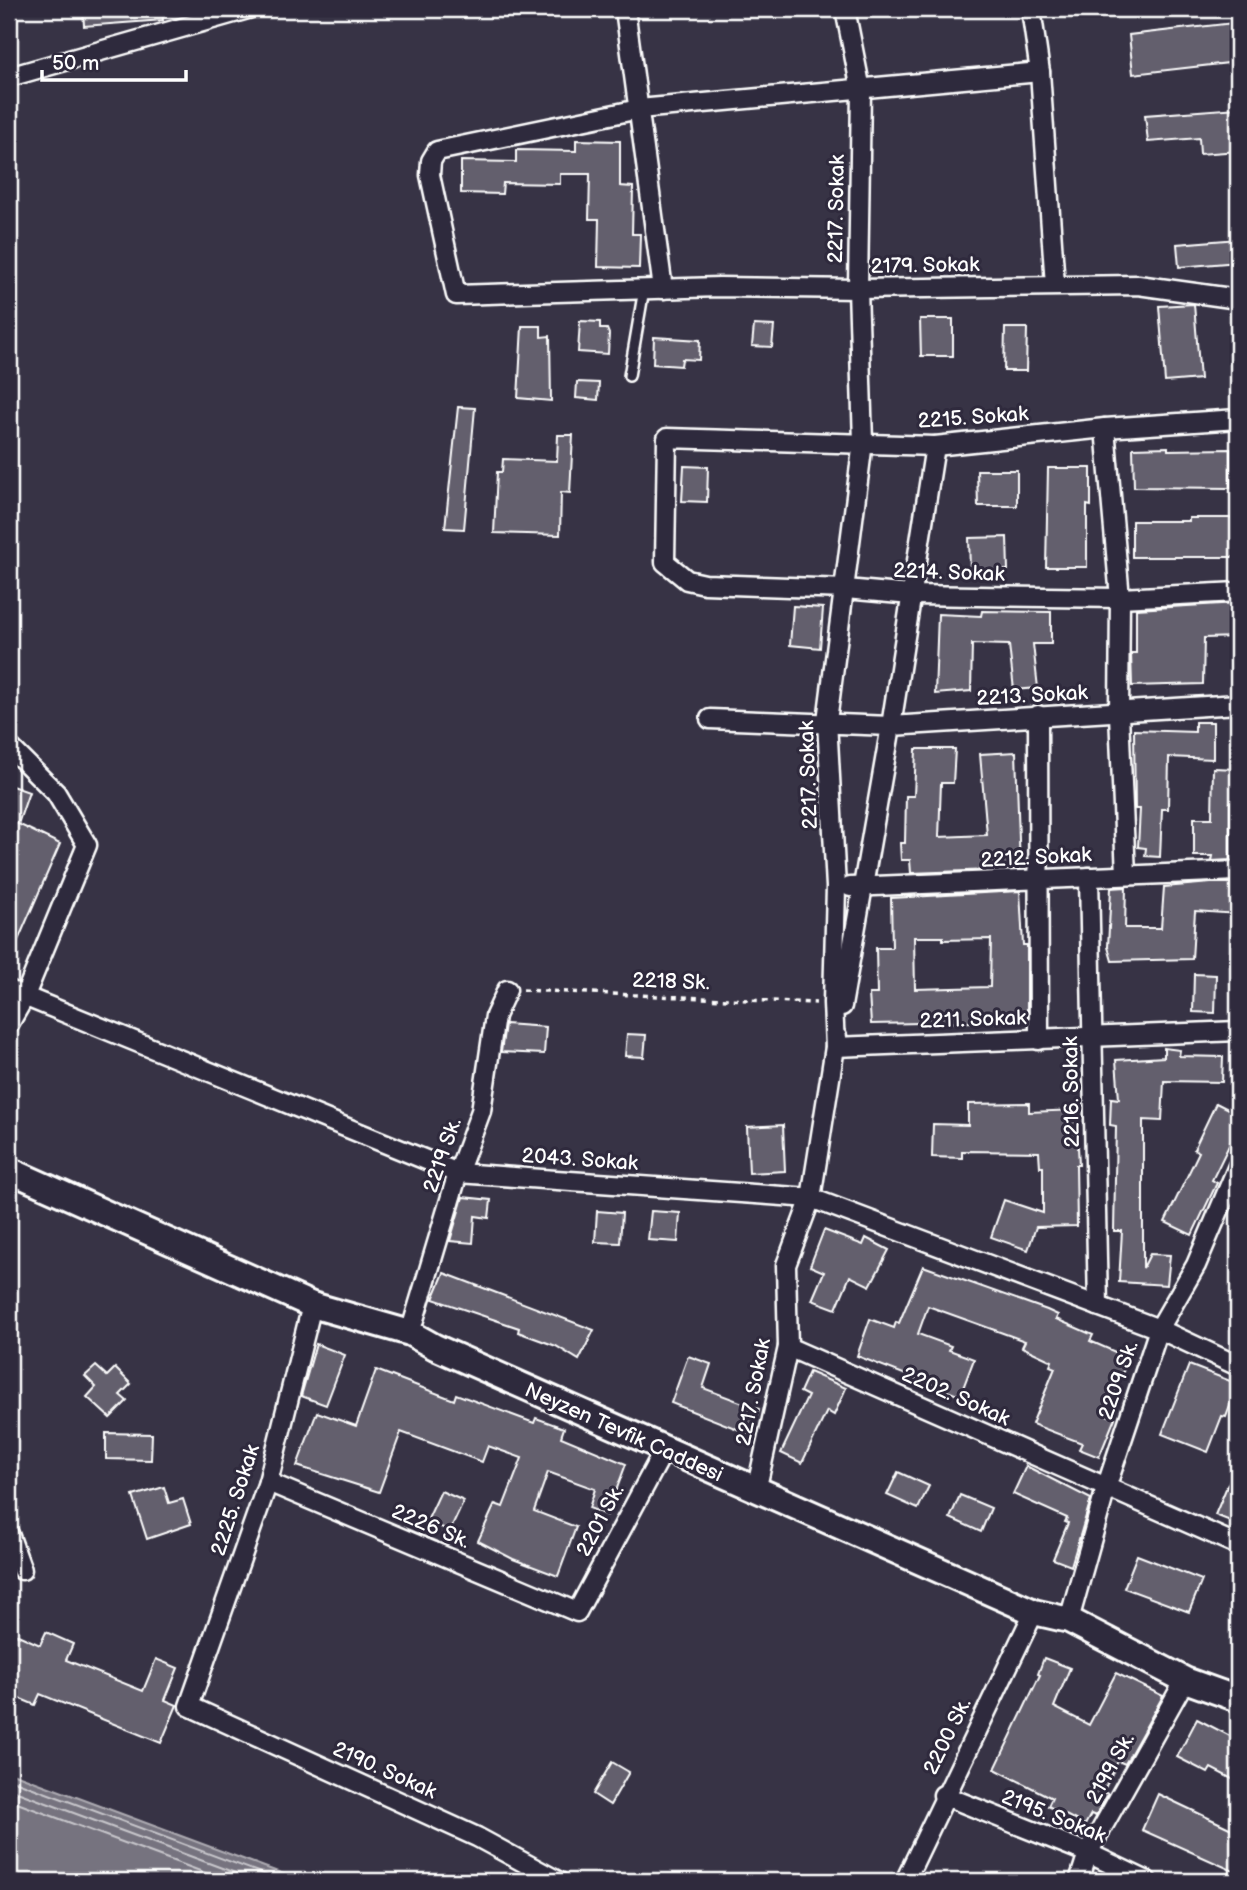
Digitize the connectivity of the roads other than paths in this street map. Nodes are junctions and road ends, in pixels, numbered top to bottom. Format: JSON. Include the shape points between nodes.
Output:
{"nodes":[{"id":1,"x":248,"y":9,"type":"edge"},
{"id":2,"x":625,"y":9,"type":"edge"},
{"id":3,"x":845,"y":9,"type":"edge"},
{"id":4,"x":1031,"y":9,"type":"edge"},
{"id":5,"x":1040,"y":72,"type":"junction"},
{"id":6,"x":9,"y":77,"type":"edge"},
{"id":7,"x":861,"y":90,"type":"junction"},
{"id":8,"x":639,"y":109,"type":"junction"},
{"id":9,"x":1055,"y":285,"type":"junction"},
{"id":10,"x":654,"y":289,"type":"junction"},
{"id":11,"x":858,"y":289,"type":"junction"},
{"id":12,"x":1238,"y":299,"type":"edge"},
{"id":13,"x":629,"y":376,"type":"dead end"},
{"id":14,"x":1238,"y":419,"type":"edge"},
{"id":15,"x":1104,"y":428,"type":"junction"},
{"id":16,"x":863,"y":442,"type":"junction"},
{"id":17,"x":935,"y":446,"type":"junction"},
{"id":18,"x":665,"y":562,"type":"joint"},
{"id":19,"x":846,"y":589,"type":"junction"},
{"id":20,"x":1238,"y":592,"type":"edge"},
{"id":21,"x":911,"y":595,"type":"junction"},
{"id":22,"x":1120,"y":598,"type":"junction"},
{"id":23,"x":1238,"y":705,"type":"edge"},
{"id":24,"x":1119,"y":714,"type":"junction"},
{"id":25,"x":1038,"y":715,"type":"junction"},
{"id":26,"x":710,"y":719,"type":"dead end"},
{"id":27,"x":827,"y":721,"type":"junction"},
{"id":28,"x":891,"y":726,"type":"junction"},
{"id":29,"x":9,"y":746,"type":"edge"},
{"id":30,"x":1238,"y":871,"type":"edge"},
{"id":31,"x":1126,"y":875,"type":"junction"},
{"id":32,"x":1089,"y":877,"type":"junction"},
{"id":33,"x":1037,"y":880,"type":"junction"},
{"id":34,"x":861,"y":886,"type":"junction"},
{"id":35,"x":836,"y":887,"type":"junction"},
{"id":36,"x":507,"y":990,"type":"road end"},
{"id":37,"x":17,"y":994,"type":"edge"},
{"id":38,"x":9,"y":1024,"type":"edge"},
{"id":39,"x":1238,"y":1031,"type":"edge"},
{"id":40,"x":1092,"y":1038,"type":"junction"},
{"id":41,"x":1039,"y":1040,"type":"junction"},
{"id":42,"x":835,"y":1047,"type":"junction"},
{"id":43,"x":1238,"y":1166,"type":"edge"},
{"id":44,"x":9,"y":1170,"type":"edge"},
{"id":45,"x":457,"y":1173,"type":"junction"},
{"id":46,"x":811,"y":1198,"type":"junction"},
{"id":47,"x":312,"y":1305,"type":"junction"},
{"id":48,"x":1098,"y":1306,"type":"junction"},
{"id":49,"x":1159,"y":1329,"type":"junction"},
{"id":50,"x":410,"y":1334,"type":"junction"},
{"id":51,"x":788,"y":1347,"type":"junction"},
{"id":52,"x":1238,"y":1366,"type":"edge"},
{"id":53,"x":664,"y":1450,"type":"junction"},
{"id":54,"x":268,"y":1482,"type":"junction"},
{"id":55,"x":1106,"y":1488,"type":"junction"},
{"id":56,"x":756,"y":1491,"type":"junction"},
{"id":57,"x":9,"y":1534,"type":"edge"},
{"id":58,"x":1238,"y":1545,"type":"edge"},
{"id":59,"x":22,"y":1570,"type":"dead end"},
{"id":60,"x":577,"y":1612,"type":"joint"},
{"id":61,"x":1034,"y":1612,"type":"junction"},
{"id":62,"x":1069,"y":1620,"type":"junction"},
{"id":63,"x":1185,"y":1679,"type":"junction"},
{"id":64,"x":1238,"y":1699,"type":"edge"},
{"id":65,"x":189,"y":1706,"type":"joint"},
{"id":66,"x":943,"y":1795,"type":"junction"},
{"id":67,"x":1088,"y":1853,"type":"junction"},
{"id":68,"x":558,"y":1881,"type":"edge"},
{"id":69,"x":905,"y":1881,"type":"edge"},
{"id":70,"x":1079,"y":1881,"type":"edge"},
{"id":71,"x":1147,"y":1881,"type":"edge"}],
"edges":[{"from":1,"to":6,"type":"street"},
{"from":2,"to":8,"type":"street"},
{"from":3,"to":7,"type":"street","name":"2217. Sokak"},
{"from":4,"to":5,"type":"street"},
{"from":5,"to":7,"type":"street"},
{"from":5,"to":9,"type":"street"},
{"from":7,"to":8,"type":"street"},
{"from":7,"to":11,"type":"street","name":"2217. Sokak"},
{"from":8,"to":10,"type":"street"},
{"from":8,"to":10,"type":"street","name":"2179. Sokak","via":[[437,151],[430,175],[456,295]]},
{"from":9,"to":11,"type":"street","name":"2179. Sokak"},
{"from":9,"to":12,"type":"street","name":"2179. Sokak","via":[[1138,285]]},
{"from":10,"to":11,"type":"street","name":"2179. Sokak"},
{"from":10,"to":13,"type":"lane"},
{"from":11,"to":16,"type":"street","name":"2217. Sokak"},
{"from":14,"to":15,"type":"street","name":"2215. Sokak"},
{"from":15,"to":17,"type":"street","name":"2215. Sokak"},
{"from":15,"to":22,"type":"street"},
{"from":16,"to":17,"type":"street","name":"2215. Sokak"},
{"from":16,"to":18,"type":"street","name":"2215. Sokak","via":[[667,438]]},
{"from":16,"to":19,"type":"street","name":"2217. Sokak"},
{"from":17,"to":21,"type":"street"},
{"from":18,"to":19,"type":"street","name":"2214. Sokak","via":[[687,580],[705,584]]},
{"from":19,"to":21,"type":"street","name":"2214. Sokak"},
{"from":19,"to":27,"type":"street","name":"2217. Sokak"},
{"from":20,"to":22,"type":"street","name":"2214. Sokak"},
{"from":21,"to":22,"type":"street","name":"2214. Sokak"},
{"from":21,"to":28,"type":"street"},
{"from":22,"to":24,"type":"street"},
{"from":23,"to":24,"type":"street","name":"2213. Sokak"},
{"from":24,"to":25,"type":"street","name":"2213. Sokak"},
{"from":24,"to":31,"type":"street"},
{"from":25,"to":28,"type":"street","name":"2213. Sokak"},
{"from":25,"to":33,"type":"street"},
{"from":26,"to":27,"type":"street","name":"2213. Sokak"},
{"from":27,"to":28,"type":"street","name":"2213. Sokak"},
{"from":27,"to":35,"type":"street","name":"2217. Sokak"},
{"from":28,"to":34,"type":"street"},
{"from":29,"to":37,"type":"street","via":[[56,793],[87,845]]},
{"from":30,"to":31,"type":"street","name":"2212. Sokak"},
{"from":31,"to":32,"type":"street","name":"2212. Sokak"},
{"from":32,"to":33,"type":"street","name":"2212. Sokak"},
{"from":32,"to":40,"type":"street","name":"2216. Sokak"},
{"from":33,"to":34,"type":"street","name":"2212. Sokak"},
{"from":33,"to":41,"type":"street"},
{"from":34,"to":35,"type":"street","name":"2212. Sokak"},
{"from":34,"to":42,"type":"street"},
{"from":35,"to":42,"type":"street","name":"2217. Sokak"},
{"from":36,"to":45,"type":"street","name":"2219 Sk.","via":[[495,1016],[481,1111]]},
{"from":37,"to":38,"type":"street"},
{"from":37,"to":45,"type":"street","name":"2043. Sokak"},
{"from":39,"to":40,"type":"street","name":"2211. Sokak"},
{"from":40,"to":41,"type":"street","name":"2211. Sokak"},
{"from":40,"to":48,"type":"street","name":"2216. Sokak"},
{"from":41,"to":42,"type":"street","name":"2211. Sokak"},
{"from":42,"to":46,"type":"street","name":"2217. Sokak"},
{"from":43,"to":49,"type":"street","name":"2209 Sk.","via":[[1196,1265]]},
{"from":44,"to":47,"type":"street","name":"Neyzen Tevfik Caddesi"},
{"from":45,"to":46,"type":"street","name":"2043. Sokak"},
{"from":45,"to":50,"type":"street","name":"2219 Sk."},
{"from":46,"to":48,"type":"street","name":"2043. Sokak"},
{"from":46,"to":51,"type":"street","name":"2217. Sokak","via":[[786,1265]]},
{"from":47,"to":50,"type":"street","name":"Neyzen Tevfik Caddesi"},
{"from":47,"to":54,"type":"street","name":"2225. Sokak"},
{"from":48,"to":49,"type":"street","name":"2043. Sokak"},
{"from":49,"to":52,"type":"street","name":"2043. Sokak"},
{"from":49,"to":55,"type":"street","name":"2209 Sk."},
{"from":50,"to":53,"type":"street","name":"Neyzen Tevfik Caddesi"},
{"from":51,"to":55,"type":"street","name":"2202. Sokak"},
{"from":51,"to":56,"type":"street","name":"2217. Sokak"},
{"from":53,"to":56,"type":"street","name":"Neyzen Tevfik Caddesi"},
{"from":53,"to":60,"type":"street","name":"2201 Sk."},
{"from":54,"to":60,"type":"street","name":"2226 Sk."},
{"from":54,"to":65,"type":"street","name":"2225. Sokak"},
{"from":55,"to":58,"type":"street","name":"2202. Sokak"},
{"from":55,"to":62,"type":"street","name":"2209 Sk."},
{"from":56,"to":61,"type":"street","name":"Neyzen Tevfik Caddesi"},
{"from":57,"to":59,"type":"street"},
{"from":61,"to":62,"type":"street","name":"Neyzen Tevfik Caddesi"},
{"from":61,"to":66,"type":"street","name":"2200 Sk."},
{"from":62,"to":63,"type":"street","name":"Neyzen Tevfik Caddesi"},
{"from":63,"to":64,"type":"street","name":"Neyzen Tevfik Caddesi"},
{"from":63,"to":67,"type":"street","name":"2199 Sk."},
{"from":65,"to":68,"type":"street","name":"2190. Sokak","via":[[477,1837]]},
{"from":66,"to":67,"type":"street","name":"2195. Sokak"},
{"from":66,"to":69,"type":"street","name":"2200 Sk."},
{"from":67,"to":70,"type":"street","name":"2199 Sk."},
{"from":67,"to":71,"type":"street","name":"2195. Sokak"}]}
